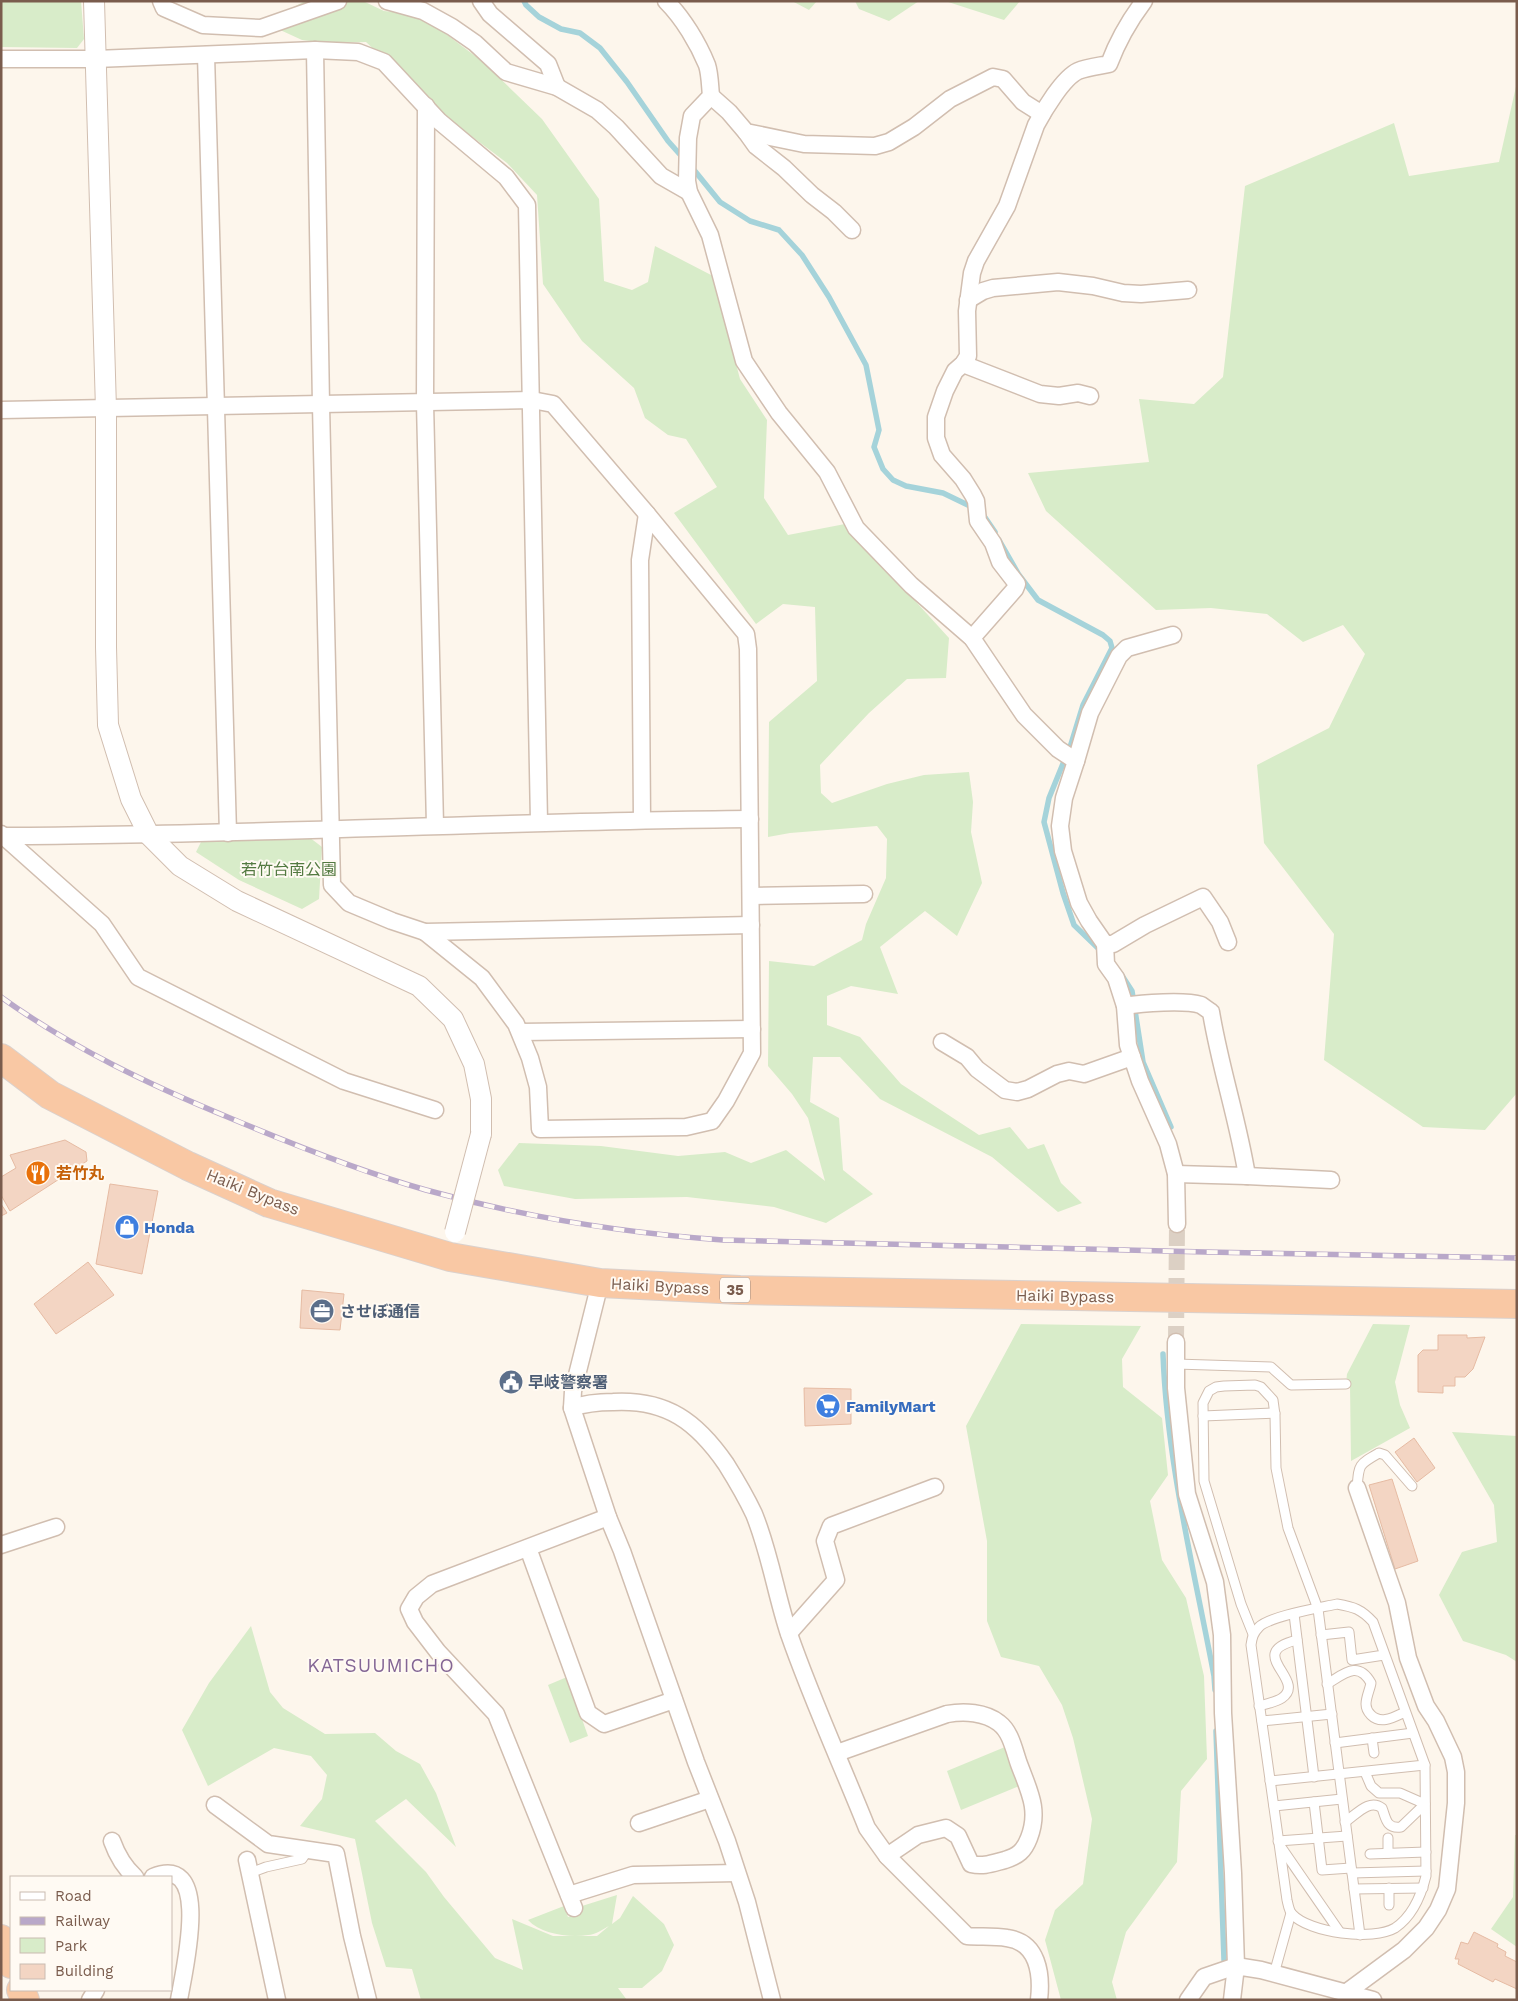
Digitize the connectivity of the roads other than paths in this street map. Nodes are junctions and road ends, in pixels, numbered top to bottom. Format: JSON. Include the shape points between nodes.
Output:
{"nodes":[{"id":1,"x":94,"y":1,"type":"edge"},
{"id":2,"x":161,"y":1,"type":"edge"},
{"id":3,"x":338,"y":1,"type":"edge"},
{"id":4,"x":387,"y":1,"type":"edge"},
{"id":5,"x":481,"y":1,"type":"edge"},
{"id":6,"x":666,"y":1,"type":"edge"},
{"id":7,"x":1144,"y":1,"type":"edge"},
{"id":8,"x":315,"y":50,"type":"junction"},
{"id":9,"x":206,"y":55,"type":"junction"},
{"id":10,"x":1,"y":59,"type":"edge"},
{"id":11,"x":96,"y":59,"type":"junction"},
{"id":12,"x":557,"y":87,"type":"junction"},
{"id":13,"x":711,"y":96,"type":"junction"},
{"id":14,"x":426,"y":106,"type":"junction"},
{"id":15,"x":1042,"y":114,"type":"junction"},
{"id":16,"x":746,"y":132,"type":"junction"},
{"id":17,"x":688,"y":187,"type":"junction"},
{"id":18,"x":852,"y":230,"type":"dead end"},
{"id":19,"x":1188,"y":290,"type":"dead end"},
{"id":20,"x":968,"y":300,"type":"junction"},
{"id":21,"x":963,"y":364,"type":"junction"},
{"id":22,"x":1090,"y":396,"type":"dead end"},
{"id":23,"x":532,"y":400,"type":"junction"},
{"id":24,"x":425,"y":403,"type":"junction"},
{"id":25,"x":320,"y":405,"type":"junction"},
{"id":26,"x":217,"y":407,"type":"junction"},
{"id":27,"x":106,"y":409,"type":"junction"},
{"id":28,"x":1,"y":410,"type":"edge"},
{"id":29,"x":648,"y":514,"type":"junction"},
{"id":30,"x":1173,"y":634,"type":"dead end"},
{"id":31,"x":972,"y":638,"type":"junction"},
{"id":32,"x":1076,"y":761,"type":"junction"},
{"id":33,"x":750,"y":819,"type":"junction"},
{"id":34,"x":642,"y":820,"type":"junction"},
{"id":35,"x":539,"y":822,"type":"junction"},
{"id":36,"x":435,"y":825,"type":"junction"},
{"id":37,"x":331,"y":829,"type":"junction"},
{"id":38,"x":228,"y":833,"type":"junction"},
{"id":39,"x":3,"y":835,"type":"edge"},
{"id":40,"x":149,"y":835,"type":"junction"},
{"id":41,"x":864,"y":894,"type":"dead end"},
{"id":42,"x":751,"y":896,"type":"junction"},
{"id":43,"x":751,"y":925,"type":"junction"},
{"id":44,"x":425,"y":932,"type":"junction"},
{"id":45,"x":1228,"y":942,"type":"dead end"},
{"id":46,"x":1105,"y":944,"type":"junction"},
{"id":47,"x":1125,"y":1006,"type":"junction"},
{"id":48,"x":752,"y":1029,"type":"junction"},
{"id":49,"x":520,"y":1032,"type":"junction"},
{"id":50,"x":942,"y":1042,"type":"dead end"},
{"id":51,"x":1132,"y":1057,"type":"junction"},
{"id":52,"x":1,"y":1058,"type":"edge"},
{"id":53,"x":435,"y":1110,"type":"dead end"},
{"id":54,"x":1176,"y":1174,"type":"junction"},
{"id":55,"x":1247,"y":1176,"type":"junction"},
{"id":56,"x":1331,"y":1180,"type":"dead end"},
{"id":57,"x":1177,"y":1224,"type":"tunnel mouth"},
{"id":58,"x":452,"y":1245,"type":"junction"},
{"id":59,"x":600,"y":1283,"type":"junction"},
{"id":60,"x":1517,"y":1304,"type":"edge"},
{"id":61,"x":1176,"y":1342,"type":"tunnel mouth"},
{"id":62,"x":1176,"y":1364,"type":"junction"},
{"id":63,"x":1346,"y":1384,"type":"dead end"},
{"id":64,"x":572,"y":1408,"type":"junction"},
{"id":65,"x":1275,"y":1413,"type":"junction"},
{"id":66,"x":1203,"y":1416,"type":"junction"},
{"id":67,"x":1412,"y":1486,"type":"dead end"},
{"id":68,"x":935,"y":1487,"type":"dead end"},
{"id":69,"x":1357,"y":1488,"type":"joint"},
{"id":70,"x":608,"y":1516,"type":"junction"},
{"id":71,"x":56,"y":1528,"type":"dead end"},
{"id":72,"x":1,"y":1545,"type":"edge"},
{"id":73,"x":528,"y":1548,"type":"junction"},
{"id":74,"x":1318,"y":1609,"type":"junction"},
{"id":75,"x":1294,"y":1614,"type":"junction"},
{"id":76,"x":789,"y":1633,"type":"junction"},
{"id":77,"x":1253,"y":1634,"type":"junction"},
{"id":78,"x":1321,"y":1635,"type":"junction"},
{"id":79,"x":1297,"y":1640,"type":"junction"},
{"id":80,"x":1384,"y":1655,"type":"junction"},
{"id":81,"x":1352,"y":1660,"type":"junction"},
{"id":82,"x":1353,"y":1670,"type":"junction"},
{"id":83,"x":1328,"y":1684,"type":"junction"},
{"id":84,"x":674,"y":1700,"type":"junction"},
{"id":85,"x":1260,"y":1706,"type":"junction"},
{"id":86,"x":1405,"y":1712,"type":"junction"},
{"id":87,"x":1332,"y":1714,"type":"junction"},
{"id":88,"x":1307,"y":1717,"type":"junction"},
{"id":89,"x":1262,"y":1721,"type":"junction"},
{"id":90,"x":1413,"y":1733,"type":"junction"},
{"id":91,"x":1372,"y":1738,"type":"junction"},
{"id":92,"x":1335,"y":1743,"type":"junction"},
{"id":93,"x":837,"y":1753,"type":"junction"},
{"id":94,"x":1374,"y":1753,"type":"dead end"},
{"id":95,"x":1425,"y":1766,"type":"junction"},
{"id":96,"x":1365,"y":1772,"type":"junction"},
{"id":97,"x":1339,"y":1774,"type":"junction"},
{"id":98,"x":1314,"y":1777,"type":"junction"},
{"id":99,"x":1270,"y":1781,"type":"junction"},
{"id":100,"x":710,"y":1799,"type":"junction"},
{"id":101,"x":1342,"y":1799,"type":"junction"},
{"id":102,"x":1314,"y":1802,"type":"junction"},
{"id":103,"x":1425,"y":1804,"type":"junction"},
{"id":104,"x":215,"y":1805,"type":"dead end"},
{"id":105,"x":1274,"y":1806,"type":"junction"},
{"id":106,"x":1345,"y":1822,"type":"junction"},
{"id":107,"x":639,"y":1823,"type":"dead end"},
{"id":108,"x":1347,"y":1836,"type":"junction"},
{"id":109,"x":1318,"y":1838,"type":"junction"},
{"id":110,"x":1388,"y":1838,"type":"dead end"},
{"id":111,"x":112,"y":1841,"type":"dead end"},
{"id":112,"x":1279,"y":1843,"type":"junction"},
{"id":113,"x":308,"y":1850,"type":"junction"},
{"id":114,"x":1426,"y":1852,"type":"junction"},
{"id":115,"x":1388,"y":1853,"type":"junction"},
{"id":116,"x":1370,"y":1854,"type":"dead end"},
{"id":117,"x":887,"y":1856,"type":"junction"},
{"id":118,"x":248,"y":1867,"type":"joint"},
{"id":119,"x":1352,"y":1871,"type":"junction"},
{"id":120,"x":1426,"y":1871,"type":"junction"},
{"id":121,"x":738,"y":1873,"type":"junction"},
{"id":122,"x":134,"y":1876,"type":"edge"},
{"id":123,"x":156,"y":1876,"type":"edge"},
{"id":124,"x":1389,"y":1888,"type":"junction"},
{"id":125,"x":1423,"y":1888,"type":"junction"},
{"id":126,"x":1354,"y":1889,"type":"junction"},
{"id":127,"x":1389,"y":1905,"type":"dead end"},
{"id":128,"x":1291,"y":1913,"type":"junction"},
{"id":129,"x":1339,"y":1931,"type":"junction"},
{"id":130,"x":1360,"y":1934,"type":"junction"},
{"id":131,"x":1,"y":1939,"type":"edge"},
{"id":132,"x":10,"y":1962,"type":"edge"},
{"id":133,"x":1236,"y":1966,"type":"junction"},
{"id":134,"x":1274,"y":1974,"type":"junction"},
{"id":135,"x":1347,"y":1992,"type":"junction"},
{"id":136,"x":180,"y":2000,"type":"edge"},
{"id":137,"x":277,"y":2000,"type":"edge"},
{"id":138,"x":368,"y":2000,"type":"edge"},
{"id":139,"x":772,"y":2000,"type":"edge"},
{"id":140,"x":1039,"y":2000,"type":"edge"},
{"id":141,"x":1188,"y":2000,"type":"edge"},
{"id":142,"x":1232,"y":2000,"type":"edge"},
{"id":143,"x":1373,"y":2000,"type":"edge"}],
"edges":[{"from":1,"to":11,"type":"street"},
{"from":2,"to":3,"type":"street","via":[[164,8],[204,25],[261,28]]},
{"from":4,"to":12,"type":"street","via":[[424,11],[452,26],[506,72]]},
{"from":5,"to":12,"type":"street","via":[[490,14],[548,64]]},
{"from":6,"to":13,"type":"street","via":[[692,36],[708,66]]},
{"from":7,"to":15,"type":"street","via":[[1129,21],[1109,64],[1077,72]]},
{"from":8,"to":9,"type":"street"},
{"from":8,"to":14,"type":"street","via":[[358,52],[384,62]]},
{"from":8,"to":25,"type":"street"},
{"from":9,"to":11,"type":"street"},
{"from":9,"to":26,"type":"street"},
{"from":10,"to":11,"type":"street"},
{"from":11,"to":27,"type":"street"},
{"from":12,"to":17,"type":"street","via":[[597,110],[661,176]]},
{"from":13,"to":16,"type":"street"},
{"from":13,"to":17,"type":"street","via":[[692,116],[688,138]]},
{"from":14,"to":23,"type":"street","via":[[439,121],[506,177],[527,205]]},
{"from":14,"to":24,"type":"street"},
{"from":15,"to":16,"type":"street","via":[[1023,102],[1004,79],[993,77],[950,99],[889,142],[874,146],[804,144]]},
{"from":15,"to":20,"type":"street","via":[[1007,206],[976,261]]},
{"from":16,"to":18,"type":"street","via":[[756,146]]},
{"from":17,"to":31,"type":"street","via":[[710,235],[744,361],[779,413],[827,472],[856,528],[911,585]]},
{"from":19,"to":20,"type":"street","via":[[1124,293],[1058,282],[993,288]]},
{"from":20,"to":21,"type":"street","via":[[968,356]]},
{"from":21,"to":22,"type":"street","via":[[1040,394],[1078,393]]},
{"from":21,"to":31,"type":"street","via":[[955,371],[945,391],[936,417],[936,438],[942,455],[962,479],[1000,562],[1017,584]]},
{"from":23,"to":24,"type":"street"},
{"from":23,"to":29,"type":"street","via":[[553,404]]},
{"from":23,"to":35,"type":"street"},
{"from":24,"to":25,"type":"street"},
{"from":24,"to":36,"type":"street"},
{"from":25,"to":26,"type":"street"},
{"from":25,"to":37,"type":"street"},
{"from":26,"to":27,"type":"street"},
{"from":26,"to":38,"type":"street"},
{"from":27,"to":28,"type":"street"},
{"from":27,"to":40,"type":"street","via":[[108,725],[131,799]]},
{"from":29,"to":33,"type":"street","via":[[746,634]]},
{"from":29,"to":34,"type":"street","via":[[640,560]]},
{"from":30,"to":32,"type":"street","via":[[1127,648],[1119,656],[1090,713]]},
{"from":31,"to":32,"type":"street","via":[[1024,715],[1058,750]]},
{"from":32,"to":46,"type":"street","via":[[1064,798],[1060,826],[1063,851],[1079,903]]},
{"from":33,"to":34,"type":"street"},
{"from":33,"to":42,"type":"street"},
{"from":34,"to":35,"type":"street"},
{"from":35,"to":36,"type":"street"},
{"from":36,"to":37,"type":"street"},
{"from":37,"to":38,"type":"street"},
{"from":37,"to":44,"type":"street","via":[[332,885],[349,903]]},
{"from":38,"to":40,"type":"street"},
{"from":39,"to":40,"type":"street"},
{"from":39,"to":53,"type":"street","via":[[102,924],[138,976],[344,1081]]},
{"from":40,"to":58,"type":"street","bridge":true,"via":[[180,866],[236,901],[419,986],[453,1019],[474,1064],[481,1098],[481,1134]]},
{"from":41,"to":42,"type":"street"},
{"from":42,"to":43,"type":"street"},
{"from":43,"to":44,"type":"street"},
{"from":43,"to":48,"type":"street"},
{"from":44,"to":49,"type":"street","via":[[482,978]]},
{"from":45,"to":46,"type":"street","via":[[1203,897],[1114,944]]},
{"from":46,"to":47,"type":"street","via":[[1106,964],[1116,978]]},
{"from":47,"to":51,"type":"street"},
{"from":47,"to":55,"type":"street","via":[[1143,1003],[1201,1006],[1211,1012]]},
{"from":48,"to":49,"type":"street"},
{"from":48,"to":49,"type":"street","via":[[752,1053],[726,1102],[712,1121],[686,1127],[540,1128],[538,1087]]},
{"from":50,"to":51,"type":"street","via":[[967,1057],[977,1069],[1005,1090],[1017,1092],[1057,1074],[1069,1071],[1084,1074]]},
{"from":51,"to":54,"type":"street","via":[[1168,1144]]},
{"from":52,"to":58,"type":"highway","name":"Haiki Bypass","number":"35","via":[[50,1095],[188,1166],[269,1203]]},
{"from":54,"to":55,"type":"street"},
{"from":54,"to":57,"type":"street"},
{"from":55,"to":56,"type":"street"},
{"from":58,"to":59,"type":"highway","name":"Haiki Bypass","number":"35"},
{"from":59,"to":60,"type":"highway","name":"Haiki Bypass","number":"35","via":[[750,1290]]},
{"from":59,"to":64,"type":"street","via":[[573,1391]]},
{"from":61,"to":62,"type":"street"},
{"from":62,"to":63,"type":"lane","via":[[1271,1367],[1291,1385]]},
{"from":62,"to":133,"type":"street","via":[[1187,1494],[1215,1582],[1222,1635]]},
{"from":64,"to":70,"type":"street"},
{"from":64,"to":76,"type":"street","via":[[586,1403],[649,1403],[691,1423],[712,1444],[735,1477],[754,1514]]},
{"from":65,"to":66,"type":"lane"},
{"from":65,"to":66,"type":"lane","via":[[1273,1400],[1261,1387],[1224,1386],[1209,1391],[1203,1403]]},
{"from":65,"to":74,"type":"lane","via":[[1276,1468],[1286,1520]]},
{"from":66,"to":77,"type":"lane","via":[[1204,1481],[1240,1604]]},
{"from":67,"to":69,"type":"lane","via":[[1385,1455],[1379,1453],[1362,1463]]},
{"from":68,"to":76,"type":"street","via":[[831,1526],[825,1541],[836,1580]]},
{"from":69,"to":135,"type":"street","via":[[1397,1603],[1404,1639],[1426,1706],[1454,1757],[1456,1803],[1447,1890],[1438,1910],[1426,1928],[1404,1950]]},
{"from":70,"to":73,"type":"street"},
{"from":70,"to":84,"type":"street"},
{"from":71,"to":72,"type":"street"},
{"from":73,"to":84,"type":"street","via":[[588,1713],[604,1724]]},
{"from":73,"to":121,"type":"street","via":[[432,1584],[416,1597],[409,1609],[414,1622],[438,1652],[496,1714],[572,1902],[633,1875]]},
{"from":74,"to":75,"type":"lane"},
{"from":74,"to":78,"type":"lane"},
{"from":74,"to":80,"type":"lane","via":[[1337,1604],[1364,1612],[1373,1622]]},
{"from":75,"to":77,"type":"lane","via":[[1271,1620]]},
{"from":75,"to":79,"type":"lane"},
{"from":76,"to":93,"type":"street"},
{"from":77,"to":85,"type":"lane","via":[[1251,1645]]},
{"from":78,"to":81,"type":"lane","via":[[1349,1632]]},
{"from":78,"to":83,"type":"lane"},
{"from":79,"to":85,"type":"lane","via":[[1278,1648],[1274,1660],[1288,1682],[1286,1693],[1282,1698]]},
{"from":79,"to":88,"type":"lane"},
{"from":80,"to":81,"type":"lane"},
{"from":80,"to":86,"type":"lane"},
{"from":81,"to":82,"type":"lane"},
{"from":82,"to":83,"type":"lane"},
{"from":82,"to":86,"type":"lane","via":[[1363,1673],[1371,1683],[1366,1704],[1373,1717],[1390,1719]]},
{"from":83,"to":87,"type":"lane"},
{"from":84,"to":100,"type":"street"},
{"from":85,"to":89,"type":"lane"},
{"from":86,"to":90,"type":"lane"},
{"from":87,"to":88,"type":"lane"},
{"from":87,"to":92,"type":"lane"},
{"from":88,"to":89,"type":"lane"},
{"from":88,"to":98,"type":"lane"},
{"from":89,"to":99,"type":"lane"},
{"from":90,"to":91,"type":"lane"},
{"from":90,"to":95,"type":"lane"},
{"from":91,"to":92,"type":"lane"},
{"from":91,"to":94,"type":"lane"},
{"from":92,"to":97,"type":"lane"},
{"from":93,"to":117,"type":"street","via":[[867,1828]]},
{"from":93,"to":117,"type":"street","via":[[959,1712],[973,1713],[999,1723],[1009,1734],[1034,1804],[1034,1824],[1026,1845],[1017,1856],[982,1866],[971,1864],[958,1836],[946,1828],[918,1835]]},
{"from":95,"to":96,"type":"lane"},
{"from":95,"to":103,"type":"lane"},
{"from":96,"to":97,"type":"lane"},
{"from":96,"to":103,"type":"lane","via":[[1370,1786],[1379,1794],[1400,1793]]},
{"from":97,"to":98,"type":"lane"},
{"from":97,"to":101,"type":"lane"},
{"from":98,"to":99,"type":"lane"},
{"from":99,"to":105,"type":"lane"},
{"from":100,"to":107,"type":"street"},
{"from":100,"to":121,"type":"street"},
{"from":101,"to":102,"type":"lane"},
{"from":101,"to":106,"type":"lane"},
{"from":102,"to":105,"type":"lane"},
{"from":102,"to":109,"type":"lane"},
{"from":103,"to":106,"type":"lane","via":[[1401,1827],[1387,1823],[1382,1808],[1371,1804]]},
{"from":103,"to":114,"type":"lane"},
{"from":104,"to":113,"type":"street","via":[[268,1844]]},
{"from":105,"to":112,"type":"lane"},
{"from":106,"to":108,"type":"lane"},
{"from":108,"to":109,"type":"lane"},
{"from":108,"to":119,"type":"lane"},
{"from":109,"to":112,"type":"lane"},
{"from":109,"to":119,"type":"lane","via":[[1322,1870]]},
{"from":110,"to":115,"type":"lane"},
{"from":111,"to":122,"type":"street","via":[[126,1870]]},
{"from":112,"to":128,"type":"lane"},
{"from":112,"to":129,"type":"lane"},
{"from":113,"to":118,"type":"lane","via":[[302,1859],[266,1867]]},
{"from":113,"to":138,"type":"street","via":[[336,1854]]},
{"from":114,"to":115,"type":"lane"},
{"from":114,"to":120,"type":"lane"},
{"from":115,"to":116,"type":"lane"},
{"from":117,"to":140,"type":"street","via":[[968,1936],[1009,1938],[1026,1946],[1036,1959],[1040,1972]]},
{"from":118,"to":137,"type":"street"},
{"from":119,"to":120,"type":"lane"},
{"from":119,"to":126,"type":"lane"},
{"from":120,"to":125,"type":"lane"},
{"from":121,"to":139,"type":"street"},
{"from":123,"to":136,"type":"street","via":[[164,1873],[178,1876],[189,1891],[191,1919]]},
{"from":124,"to":125,"type":"lane"},
{"from":124,"to":126,"type":"lane"},
{"from":124,"to":127,"type":"lane"},
{"from":125,"to":130,"type":"lane","via":[[1413,1911],[1396,1928]]},
{"from":126,"to":130,"type":"lane"},
{"from":128,"to":129,"type":"lane","via":[[1305,1924]]},
{"from":128,"to":134,"type":"lane"},
{"from":129,"to":130,"type":"lane"},
{"from":131,"to":132,"type":"highway"},
{"from":133,"to":134,"type":"street"},
{"from":133,"to":141,"type":"street","via":[[1204,1977]]},
{"from":133,"to":142,"type":"street"},
{"from":134,"to":135,"type":"street"},
{"from":135,"to":143,"type":"street"}]}
